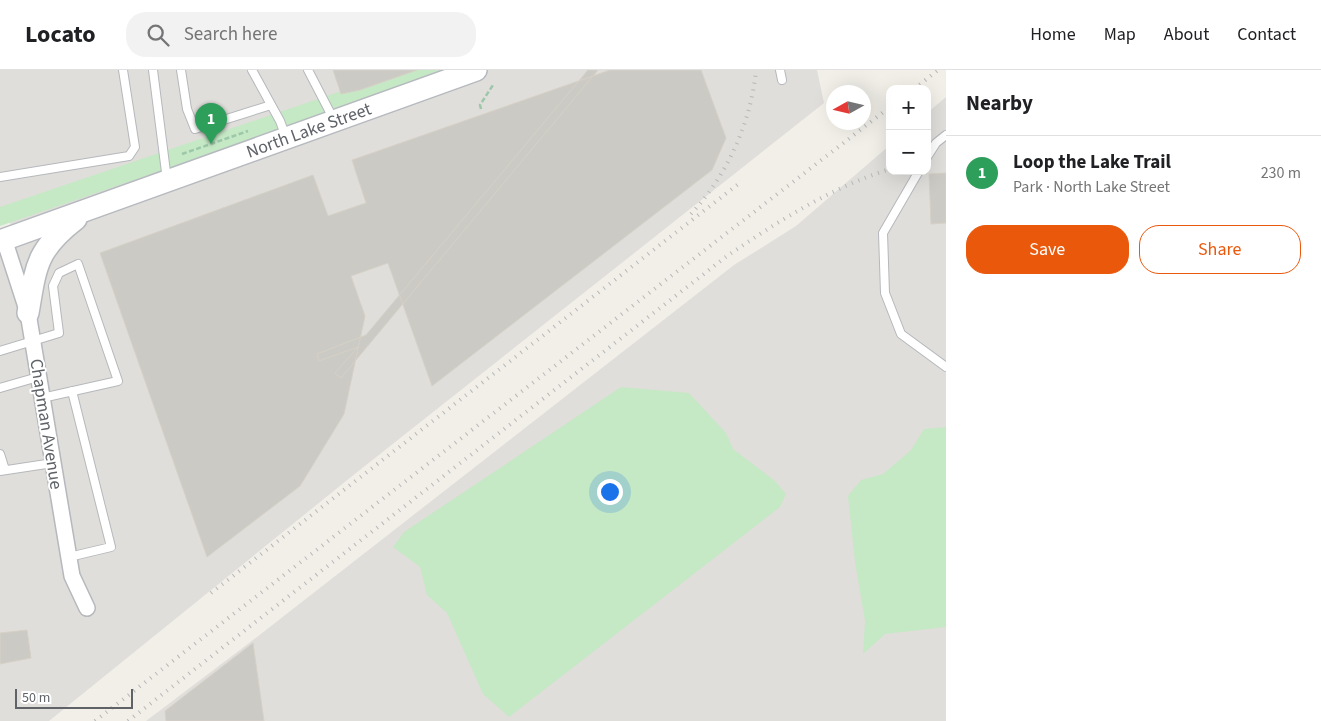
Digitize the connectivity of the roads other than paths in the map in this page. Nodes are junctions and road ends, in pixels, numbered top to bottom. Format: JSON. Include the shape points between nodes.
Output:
{"nodes":[{"id":1,"x":123,"y":70,"type":"edge"},
{"id":2,"x":153,"y":70,"type":"edge"},
{"id":3,"x":181,"y":70,"type":"edge"},
{"id":4,"x":252,"y":70,"type":"edge"},
{"id":5,"x":308,"y":70,"type":"edge"},
{"id":6,"x":476,"y":70,"type":"edge"},
{"id":7,"x":780,"y":70,"type":"edge"},
{"id":8,"x":782,"y":80,"type":"dead end"},
{"id":9,"x":271,"y":105,"type":"junction"},
{"id":10,"x":334,"y":120,"type":"junction"},
{"id":11,"x":946,"y":135,"type":"edge"},
{"id":12,"x":286,"y":137,"type":"junction"},
{"id":13,"x":936,"y":143,"type":"junction"},
{"id":14,"x":946,"y":144,"type":"edge"},
{"id":15,"x":931,"y":151,"type":"edge"},
{"id":16,"x":917,"y":175,"type":"edge"},
{"id":17,"x":4,"y":176,"type":"edge"},
{"id":18,"x":167,"y":180,"type":"junction"},
{"id":19,"x":90,"y":208,"type":"junction"},
{"id":20,"x":2,"y":240,"type":"edge"},
{"id":21,"x":28,"y":313,"type":"junction"},
{"id":22,"x":33,"y":342,"type":"junction"},
{"id":23,"x":0,"y":352,"type":"edge"},
{"id":24,"x":946,"y":367,"type":"edge"},
{"id":25,"x":38,"y":377,"type":"junction"},
{"id":26,"x":0,"y":388,"type":"edge"},
{"id":27,"x":72,"y":391,"type":"junction"},
{"id":28,"x":42,"y":398,"type":"junction"},
{"id":29,"x":0,"y":454,"type":"edge"},
{"id":30,"x":53,"y":463,"type":"junction"},
{"id":31,"x":2,"y":471,"type":"edge"},
{"id":32,"x":69,"y":557,"type":"junction"},
{"id":33,"x":86,"y":608,"type":"dead end"}],
"edges":[{"from":1,"to":17,"type":"lane","via":[[135,147],[129,156]]},
{"from":2,"to":18,"type":"lane"},
{"from":3,"to":9,"type":"lane","via":[[187,109],[195,129]]},
{"from":4,"to":9,"type":"lane"},
{"from":5,"to":10,"type":"lane"},
{"from":6,"to":10,"type":"main road","name":"North Lake Street"},
{"from":7,"to":8,"type":"lane"},
{"from":9,"to":12,"type":"lane"},
{"from":10,"to":12,"type":"main road","name":"North Lake Street"},
{"from":11,"to":13,"type":"lane"},
{"from":12,"to":18,"type":"main road","name":"North Lake Street"},
{"from":13,"to":14,"type":"lane"},
{"from":13,"to":15,"type":"lane"},
{"from":16,"to":24,"type":"lane","via":[[882,233],[885,293],[901,334]]},
{"from":18,"to":19,"type":"main road","name":"North Lake Street"},
{"from":19,"to":20,"type":"main road","name":"North Lake Street"},
{"from":19,"to":21,"type":"main road","via":[[46,245],[36,266]]},
{"from":20,"to":21,"type":"street","name":"Chapman Avenue"},
{"from":21,"to":22,"type":"street","name":"Chapman Avenue"},
{"from":22,"to":23,"type":"lane"},
{"from":22,"to":25,"type":"street","name":"Chapman Avenue"},
{"from":22,"to":27,"type":"lane","via":[[59,333],[53,286],[59,273],[78,264],[118,381]]},
{"from":25,"to":26,"type":"lane"},
{"from":25,"to":28,"type":"street","name":"Chapman Avenue"},
{"from":27,"to":28,"type":"lane"},
{"from":27,"to":32,"type":"lane","via":[[112,548]]},
{"from":28,"to":30,"type":"street","name":"Chapman Avenue"},
{"from":29,"to":31,"type":"lane"},
{"from":30,"to":31,"type":"lane"},
{"from":30,"to":32,"type":"street","name":"Chapman Avenue"},
{"from":32,"to":33,"type":"street","name":"Chapman Avenue","via":[[72,576]]}]}
